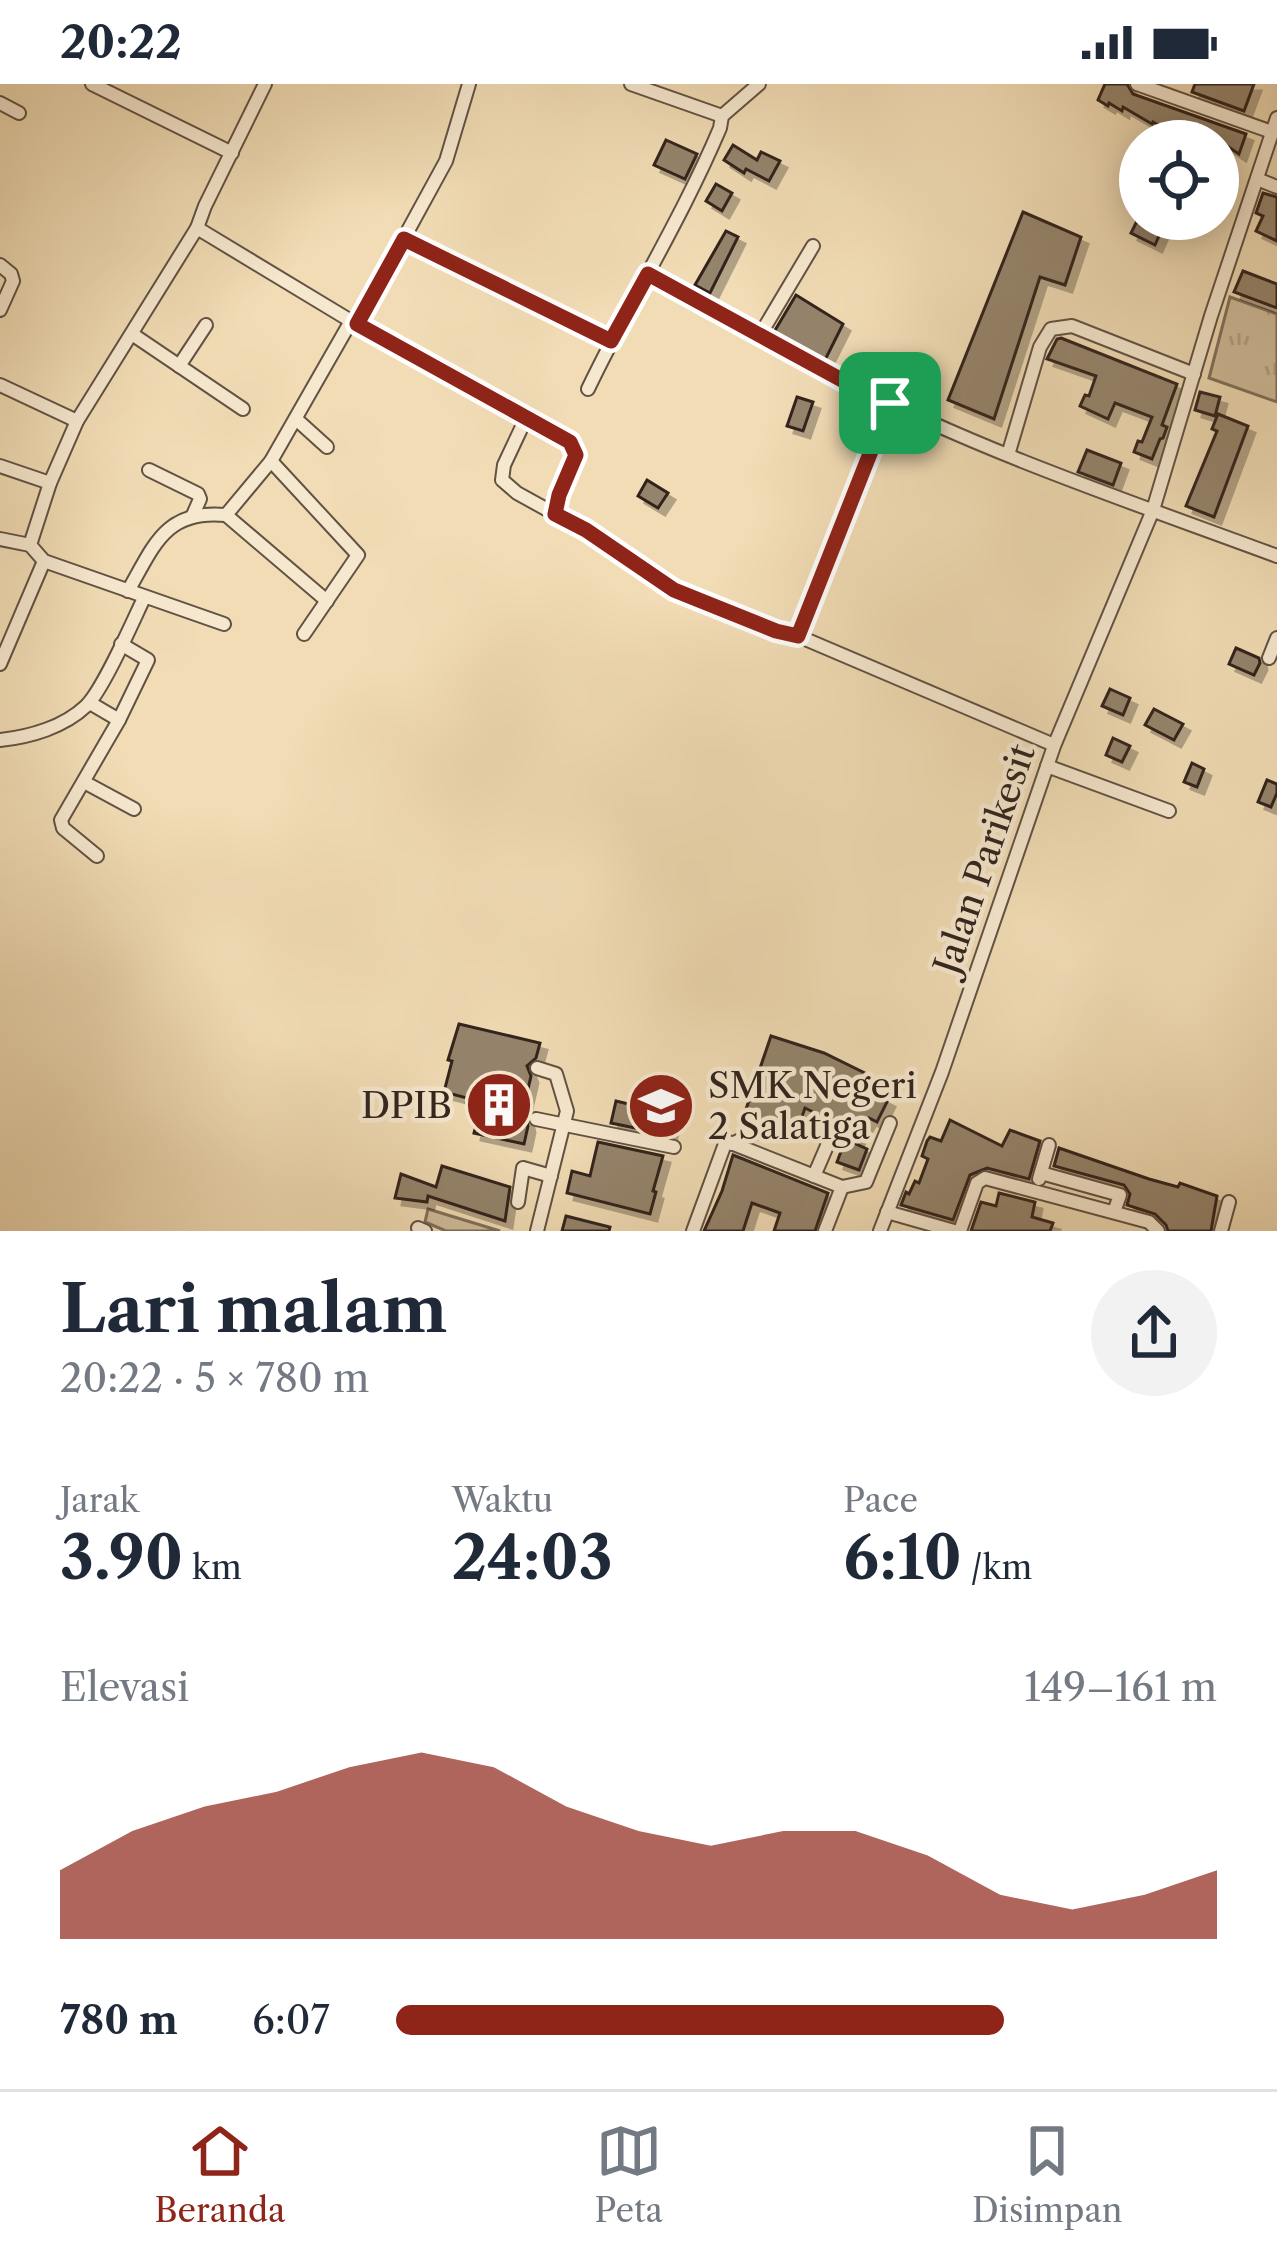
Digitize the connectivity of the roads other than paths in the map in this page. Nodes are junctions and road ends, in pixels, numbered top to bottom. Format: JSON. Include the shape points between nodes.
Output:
{"nodes":[{"id":1,"x":92,"y":84,"type":"edge"},
{"id":2,"x":265,"y":84,"type":"edge"},
{"id":3,"x":469,"y":84,"type":"edge"},
{"id":4,"x":631,"y":84,"type":"edge"},
{"id":5,"x":759,"y":84,"type":"edge"},
{"id":6,"x":1135,"y":84,"type":"edge"},
{"id":7,"x":0,"y":103,"type":"edge"},
{"id":8,"x":19,"y":113,"type":"dead end"},
{"id":9,"x":722,"y":116,"type":"junction"},
{"id":10,"x":1275,"y":124,"type":"edge"},
{"id":11,"x":232,"y":153,"type":"junction"},
{"id":12,"x":1257,"y":179,"type":"junction"},
{"id":13,"x":1277,"y":187,"type":"edge"},
{"id":14,"x":197,"y":228,"type":"junction"},
{"id":15,"x":404,"y":239,"type":"junction"},
{"id":16,"x":814,"y":246,"type":"dead end"},
{"id":17,"x":0,"y":266,"type":"edge"},
{"id":18,"x":648,"y":274,"type":"junction"},
{"id":19,"x":0,"y":310,"type":"edge"},
{"id":20,"x":354,"y":322,"type":"junction"},
{"id":21,"x":206,"y":325,"type":"dead end"},
{"id":22,"x":132,"y":334,"type":"junction"},
{"id":23,"x":760,"y":335,"type":"junction"},
{"id":24,"x":611,"y":341,"type":"junction"},
{"id":25,"x":179,"y":366,"type":"junction"},
{"id":26,"x":1194,"y":374,"type":"junction"},
{"id":27,"x":0,"y":385,"type":"edge"},
{"id":28,"x":588,"y":389,"type":"dead end"},
{"id":29,"x":890,"y":403,"type":"junction"},
{"id":30,"x":243,"y":409,"type":"dead end"},
{"id":31,"x":527,"y":416,"type":"junction"},
{"id":32,"x":296,"y":419,"type":"junction"},
{"id":33,"x":77,"y":421,"type":"junction"},
{"id":34,"x":327,"y":447,"type":"dead end"},
{"id":35,"x":1008,"y":455,"type":"junction"},
{"id":36,"x":271,"y":461,"type":"junction"},
{"id":37,"x":0,"y":466,"type":"edge"},
{"id":38,"x":149,"y":470,"type":"dead end"},
{"id":39,"x":50,"y":483,"type":"junction"},
{"id":40,"x":1153,"y":510,"type":"junction"},
{"id":41,"x":555,"y":514,"type":"junction"},
{"id":42,"x":193,"y":515,"type":"junction"},
{"id":43,"x":226,"y":515,"type":"junction"},
{"id":44,"x":0,"y":538,"type":"edge"},
{"id":45,"x":30,"y":545,"type":"junction"},
{"id":46,"x":1277,"y":556,"type":"edge"},
{"id":47,"x":44,"y":561,"type":"junction"},
{"id":48,"x":128,"y":591,"type":"junction"},
{"id":49,"x":144,"y":598,"type":"junction"},
{"id":50,"x":327,"y":601,"type":"junction"},
{"id":51,"x":224,"y":624,"type":"dead end"},
{"id":52,"x":304,"y":634,"type":"dead end"},
{"id":53,"x":798,"y":636,"type":"junction"},
{"id":54,"x":1277,"y":638,"type":"edge"},
{"id":55,"x":121,"y":644,"type":"junction"},
{"id":56,"x":1269,"y":658,"type":"dead end"},
{"id":57,"x":0,"y":664,"type":"edge"},
{"id":58,"x":91,"y":703,"type":"junction"},
{"id":59,"x":119,"y":720,"type":"junction"},
{"id":60,"x":0,"y":740,"type":"edge"},
{"id":61,"x":1054,"y":745,"type":"junction"},
{"id":62,"x":1047,"y":766,"type":"junction"},
{"id":63,"x":84,"y":782,"type":"junction"},
{"id":64,"x":134,"y":808,"type":"dead end"},
{"id":65,"x":1169,"y":811,"type":"dead end"},
{"id":66,"x":98,"y":856,"type":"dead end"},
{"id":67,"x":537,"y":1069,"type":"dead end"},
{"id":68,"x":536,"y":1119,"type":"dead end"},
{"id":69,"x":890,"y":1123,"type":"dead end"},
{"id":70,"x":564,"y":1124,"type":"junction"},
{"id":71,"x":755,"y":1133,"type":"dead end"},
{"id":72,"x":830,"y":1138,"type":"dead end"},
{"id":73,"x":732,"y":1144,"type":"junction"},
{"id":74,"x":1049,"y":1144,"type":"dead end"},
{"id":75,"x":674,"y":1147,"type":"dead end"},
{"id":76,"x":1041,"y":1173,"type":"junction"},
{"id":77,"x":556,"y":1176,"type":"junction"},
{"id":78,"x":814,"y":1176,"type":"junction"},
{"id":79,"x":842,"y":1187,"type":"junction"},
{"id":80,"x":1035,"y":1191,"type":"junction"},
{"id":81,"x":518,"y":1202,"type":"dead end"},
{"id":82,"x":1229,"y":1202,"type":"dead end"},
{"id":83,"x":886,"y":1212,"type":"junction"},
{"id":84,"x":1114,"y":1212,"type":"junction"},
{"id":85,"x":1156,"y":1227,"type":"edge"},
{"id":86,"x":537,"y":1231,"type":"edge"},
{"id":87,"x":693,"y":1231,"type":"edge"},
{"id":88,"x":826,"y":1231,"type":"edge"},
{"id":89,"x":880,"y":1231,"type":"edge"},
{"id":90,"x":957,"y":1231,"type":"edge"},
{"id":91,"x":1221,"y":1231,"type":"edge"}],
"edges":[{"from":1,"to":11,"type":"street"},
{"from":2,"to":11,"type":"street"},
{"from":3,"to":15,"type":"street","via":[[446,161]]},
{"from":4,"to":9,"type":"street"},
{"from":5,"to":9,"type":"street"},
{"from":6,"to":10,"type":"street"},
{"from":7,"to":8,"type":"street"},
{"from":9,"to":18,"type":"street"},
{"from":10,"to":12,"type":"street","name":"Jalan Parikesit"},
{"from":11,"to":14,"type":"street"},
{"from":12,"to":13,"type":"street"},
{"from":12,"to":26,"type":"street","name":"Jalan Parikesit"},
{"from":14,"to":20,"type":"street"},
{"from":14,"to":22,"type":"street"},
{"from":15,"to":20,"type":"street"},
{"from":15,"to":24,"type":"street"},
{"from":16,"to":23,"type":"street"},
{"from":17,"to":19,"type":"street","via":[[14,280]]},
{"from":18,"to":23,"type":"street"},
{"from":18,"to":24,"type":"street"},
{"from":20,"to":31,"type":"street"},
{"from":20,"to":32,"type":"street"},
{"from":21,"to":25,"type":"street"},
{"from":22,"to":25,"type":"street"},
{"from":22,"to":33,"type":"street"},
{"from":23,"to":29,"type":"street"},
{"from":24,"to":28,"type":"street"},
{"from":25,"to":30,"type":"street"},
{"from":26,"to":35,"type":"street","via":[[1072,326],[1051,329]]},
{"from":26,"to":40,"type":"street","name":"Jalan Parikesit"},
{"from":27,"to":33,"type":"street"},
{"from":29,"to":35,"type":"street"},
{"from":29,"to":53,"type":"street"},
{"from":31,"to":41,"type":"street","via":[[574,447]]},
{"from":31,"to":41,"type":"street","via":[[502,480]]},
{"from":32,"to":34,"type":"street"},
{"from":32,"to":36,"type":"street"},
{"from":33,"to":39,"type":"street"},
{"from":35,"to":40,"type":"street"},
{"from":36,"to":43,"type":"street"},
{"from":36,"to":50,"type":"street","via":[[357,551]]},
{"from":37,"to":39,"type":"street"},
{"from":38,"to":42,"type":"street","via":[[198,494]]},
{"from":39,"to":45,"type":"street"},
{"from":40,"to":46,"type":"street"},
{"from":40,"to":61,"type":"street","name":"Jalan Parikesit"},
{"from":41,"to":53,"type":"street","via":[[674,590]]},
{"from":42,"to":43,"type":"street"},
{"from":42,"to":48,"type":"street","via":[[158,539]]},
{"from":43,"to":50,"type":"street"},
{"from":44,"to":45,"type":"street"},
{"from":45,"to":47,"type":"street"},
{"from":47,"to":48,"type":"street"},
{"from":47,"to":57,"type":"street"},
{"from":48,"to":49,"type":"street"},
{"from":49,"to":51,"type":"street"},
{"from":49,"to":55,"type":"street"},
{"from":50,"to":52,"type":"street"},
{"from":53,"to":61,"type":"street"},
{"from":54,"to":56,"type":"street"},
{"from":55,"to":58,"type":"street"},
{"from":55,"to":59,"type":"street","via":[[148,660]]},
{"from":58,"to":59,"type":"street"},
{"from":58,"to":60,"type":"street","via":[[48,729]]},
{"from":59,"to":63,"type":"street"},
{"from":61,"to":62,"type":"street","name":"Jalan Parikesit"},
{"from":62,"to":65,"type":"street"},
{"from":62,"to":83,"type":"street","name":"Jalan Parikesit"},
{"from":63,"to":64,"type":"street"},
{"from":63,"to":66,"type":"street","via":[[61,824]]},
{"from":67,"to":70,"type":"street","via":[[556,1074]]},
{"from":68,"to":70,"type":"street"},
{"from":69,"to":79,"type":"street","via":[[866,1182]]},
{"from":70,"to":75,"type":"street"},
{"from":70,"to":77,"type":"street"},
{"from":71,"to":73,"type":"street"},
{"from":72,"to":78,"type":"street"},
{"from":73,"to":78,"type":"street"},
{"from":73,"to":87,"type":"street","via":[[726,1141]]},
{"from":74,"to":76,"type":"street"},
{"from":76,"to":80,"type":"street"},
{"from":76,"to":84,"type":"street","via":[[1120,1195]]},
{"from":77,"to":81,"type":"street","via":[[523,1168]]},
{"from":77,"to":86,"type":"street"},
{"from":78,"to":79,"type":"street"},
{"from":79,"to":88,"type":"street"},
{"from":80,"to":84,"type":"street"},
{"from":80,"to":90,"type":"street","via":[[979,1180]]},
{"from":82,"to":91,"type":"street"},
{"from":83,"to":89,"type":"street","name":"Jalan Parikesit"},
{"from":83,"to":90,"type":"street"},
{"from":84,"to":85,"type":"street"}]}
